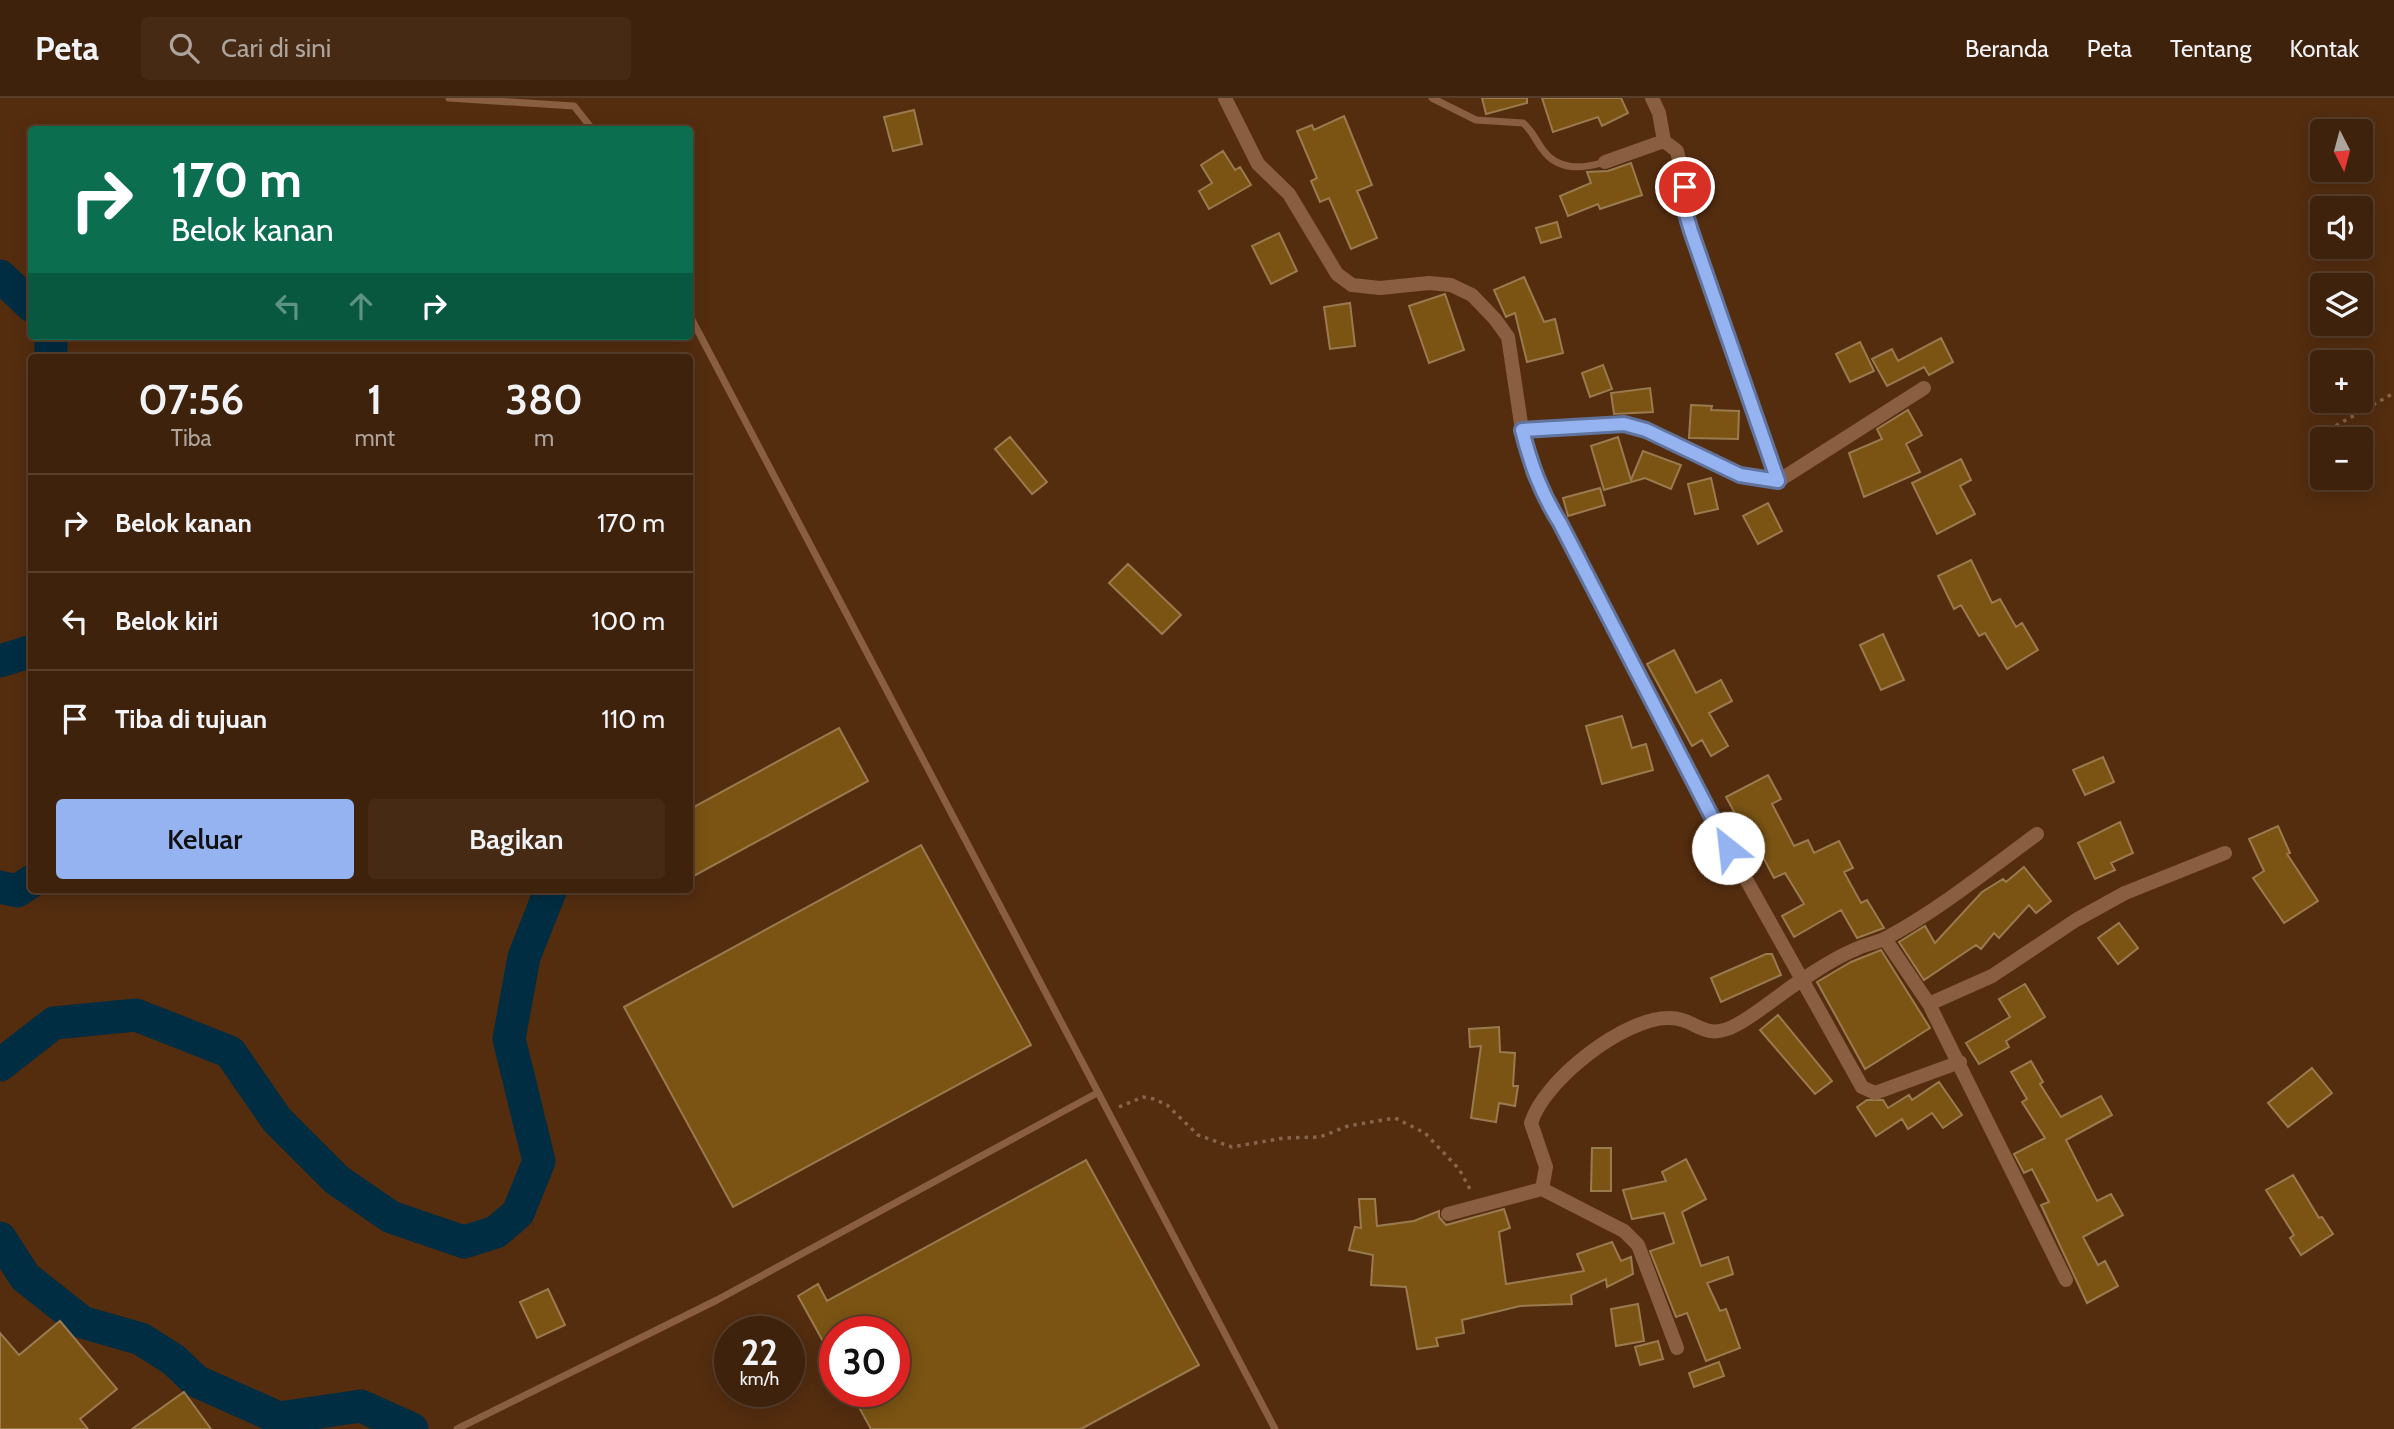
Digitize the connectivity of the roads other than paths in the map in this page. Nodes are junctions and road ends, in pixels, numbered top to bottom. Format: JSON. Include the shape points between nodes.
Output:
{"nodes":[{"id":1,"x":449,"y":98,"type":"edge"},
{"id":2,"x":1226,"y":98,"type":"edge"},
{"id":3,"x":1432,"y":98,"type":"edge"},
{"id":4,"x":1652,"y":98,"type":"edge"},
{"id":5,"x":590,"y":126,"type":"edge"},
{"id":6,"x":1664,"y":141,"type":"junction"},
{"id":7,"x":1605,"y":162,"type":"joint"},
{"id":8,"x":693,"y":322,"type":"edge"},
{"id":9,"x":1924,"y":388,"type":"dead end"},
{"id":10,"x":1522,"y":430,"type":"junction"},
{"id":11,"x":1778,"y":481,"type":"junction"},
{"id":12,"x":2036,"y":834,"type":"dead end"},
{"id":13,"x":2225,"y":853,"type":"dead end"},
{"id":14,"x":1885,"y":939,"type":"junction"},
{"id":15,"x":1801,"y":980,"type":"junction"},
{"id":16,"x":1929,"y":1004,"type":"junction"},
{"id":17,"x":1960,"y":1062,"type":"junction"},
{"id":18,"x":1097,"y":1093,"type":"junction"},
{"id":19,"x":1542,"y":1189,"type":"junction"},
{"id":20,"x":1448,"y":1214,"type":"dead end"},
{"id":21,"x":2066,"y":1280,"type":"dead end"},
{"id":22,"x":1677,"y":1348,"type":"dead end"},
{"id":23,"x":457,"y":1429,"type":"edge"},
{"id":24,"x":1275,"y":1429,"type":"edge"}],
"edges":[{"from":1,"to":5,"type":"lane","via":[[574,106]]},
{"from":2,"to":10,"type":"street","via":[[1258,164],[1289,194],[1337,274],[1352,285],[1380,288],[1451,285],[1472,295],[1495,319],[1508,337]]},
{"from":3,"to":7,"type":"lane","via":[[1476,120],[1523,123],[1554,162],[1570,167]]},
{"from":4,"to":6,"type":"street"},
{"from":6,"to":7,"type":"street"},
{"from":6,"to":11,"type":"street","via":[[1677,151],[1685,211]]},
{"from":8,"to":18,"type":"lane"},
{"from":9,"to":11,"type":"street"},
{"from":10,"to":11,"type":"street","via":[[1624,424],[1740,475]]},
{"from":10,"to":15,"type":"street","via":[[1543,497]]},
{"from":12,"to":14,"type":"street"},
{"from":13,"to":16,"type":"street","via":[[2125,893],[1992,976]]},
{"from":14,"to":15,"type":"street","via":[[1854,949]]},
{"from":14,"to":16,"type":"street"},
{"from":15,"to":17,"type":"street","via":[[1862,1087],[1875,1093]]},
{"from":15,"to":19,"type":"street","via":[[1736,1026],[1700,1031],[1679,1019],[1650,1019],[1629,1027],[1571,1070],[1542,1098],[1531,1123],[1546,1167]]},
{"from":16,"to":17,"type":"street"},
{"from":17,"to":21,"type":"street"},
{"from":18,"to":23,"type":"lane","via":[[717,1300]]},
{"from":18,"to":24,"type":"lane"},
{"from":19,"to":20,"type":"street"},
{"from":19,"to":22,"type":"street","via":[[1624,1231],[1638,1245]]}]}
